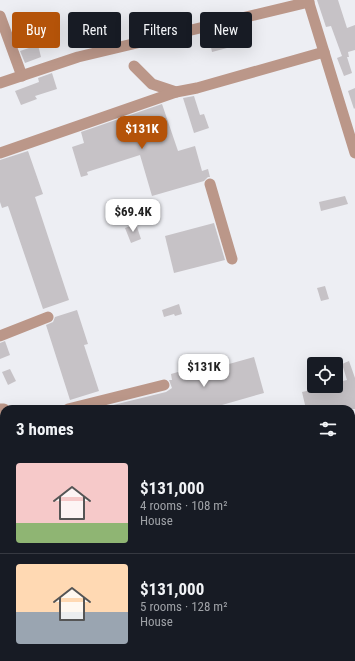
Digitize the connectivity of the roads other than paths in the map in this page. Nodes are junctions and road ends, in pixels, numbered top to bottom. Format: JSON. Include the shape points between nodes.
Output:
{"nodes":[{"id":1,"x":308,"y":1,"type":"edge"},
{"id":2,"x":0,"y":16,"type":"edge"},
{"id":3,"x":324,"y":52,"type":"junction"},
{"id":4,"x":134,"y":66,"type":"dead end"},
{"id":5,"x":22,"y":76,"type":"junction"},
{"id":6,"x":0,"y":83,"type":"edge"},
{"id":7,"x":176,"y":92,"type":"junction"},
{"id":8,"x":0,"y":153,"type":"edge"},
{"id":9,"x":355,"y":153,"type":"edge"},
{"id":10,"x":210,"y":184,"type":"dead end"},
{"id":11,"x":232,"y":259,"type":"dead end"},
{"id":12,"x":48,"y":317,"type":"dead end"},
{"id":13,"x":0,"y":336,"type":"edge"},
{"id":14,"x":164,"y":385,"type":"dead end"},
{"id":15,"x":84,"y":405,"type":"edge"}],
"edges":[{"from":1,"to":3,"type":"street"},
{"from":1,"to":5,"type":"street","via":[[78,57]]},
{"from":2,"to":5,"type":"street"},
{"from":3,"to":7,"type":"street"},
{"from":3,"to":9,"type":"street"},
{"from":4,"to":7,"type":"street","via":[[152,84]]},
{"from":5,"to":6,"type":"street"},
{"from":7,"to":8,"type":"street"},
{"from":10,"to":11,"type":"street"},
{"from":12,"to":13,"type":"street"},
{"from":14,"to":15,"type":"street"}]}
